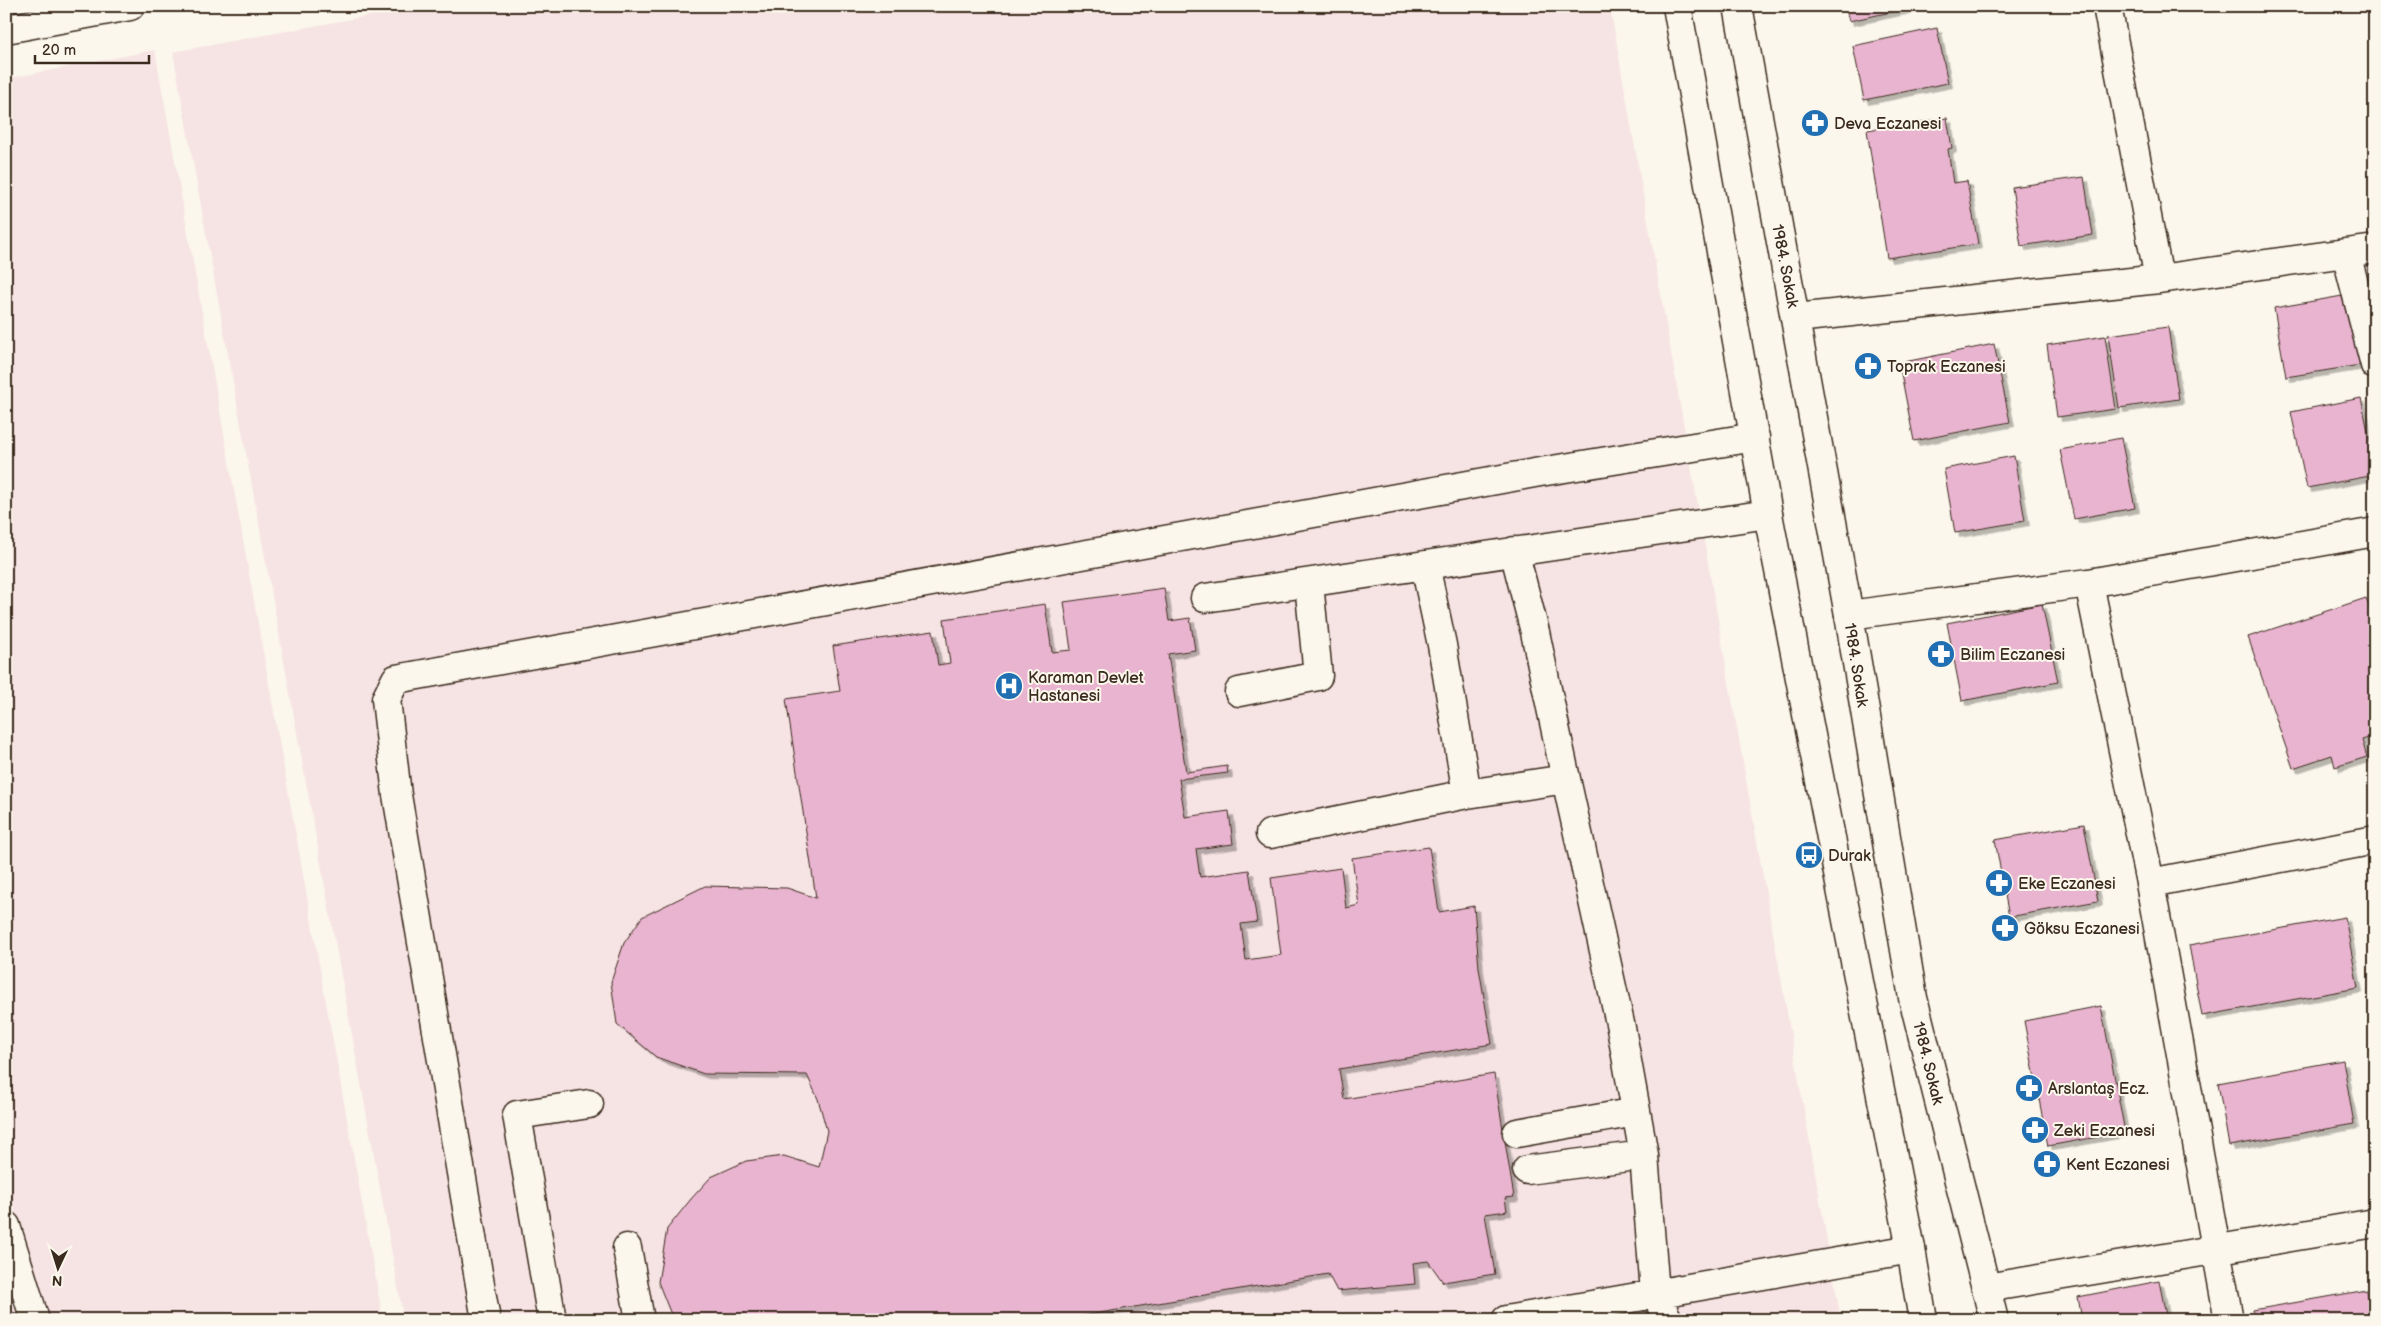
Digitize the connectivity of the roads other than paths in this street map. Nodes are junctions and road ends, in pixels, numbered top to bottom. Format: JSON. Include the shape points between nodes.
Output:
{"nodes":[{"id":1,"x":130,"y":6,"type":"edge"},
{"id":2,"x":1677,"y":6,"type":"edge"},
{"id":3,"x":1738,"y":6,"type":"edge"},
{"id":4,"x":2107,"y":6,"type":"edge"},
{"id":5,"x":6,"y":29,"type":"edge"},
{"id":6,"x":2375,"y":249,"type":"edge"},
{"id":7,"x":2346,"y":254,"type":"junction"},
{"id":8,"x":2159,"y":280,"type":"junction"},
{"id":9,"x":1796,"y":318,"type":"junction"},
{"id":10,"x":2375,"y":365,"type":"edge"},
{"id":11,"x":1755,"y":437,"type":"junction"},
{"id":12,"x":1768,"y":514,"type":"junction"},
{"id":13,"x":2375,"y":532,"type":"edge"},
{"id":14,"x":1514,"y":551,"type":"junction"},
{"id":15,"x":1425,"y":565,"type":"junction"},
{"id":16,"x":1308,"y":583,"type":"junction"},
{"id":17,"x":2089,"y":583,"type":"junction"},
{"id":18,"x":1205,"y":598,"type":"dead end"},
{"id":19,"x":1849,"y":615,"type":"junction"},
{"id":20,"x":1239,"y":692,"type":"dead end"},
{"id":21,"x":1566,"y":779,"type":"junction"},
{"id":22,"x":1467,"y":794,"type":"junction"},
{"id":23,"x":1270,"y":834,"type":"dead end"},
{"id":24,"x":2375,"y":840,"type":"edge"},
{"id":25,"x":2150,"y":883,"type":"junction"},
{"id":26,"x":589,"y":1104,"type":"dead end"},
{"id":27,"x":1636,"y":1112,"type":"junction"},
{"id":28,"x":1517,"y":1133,"type":"dead end"},
{"id":29,"x":1644,"y":1155,"type":"junction"},
{"id":30,"x":1527,"y":1170,"type":"dead end"},
{"id":31,"x":2375,"y":1222,"type":"edge"},
{"id":32,"x":6,"y":1226,"type":"edge"},
{"id":33,"x":627,"y":1248,"type":"dead end"},
{"id":34,"x":1912,"y":1249,"type":"junction"},
{"id":35,"x":2215,"y":1250,"type":"junction"},
{"id":36,"x":1986,"y":1288,"type":"junction"},
{"id":37,"x":1655,"y":1293,"type":"junction"},
{"id":38,"x":1917,"y":1319,"type":"edge"},
{"id":39,"x":35,"y":1320,"type":"edge"},
{"id":40,"x":486,"y":1320,"type":"edge"},
{"id":41,"x":552,"y":1320,"type":"edge"},
{"id":42,"x":640,"y":1320,"type":"edge"},
{"id":43,"x":1506,"y":1320,"type":"edge"},
{"id":44,"x":1668,"y":1320,"type":"edge"},
{"id":45,"x":1994,"y":1320,"type":"edge"},
{"id":46,"x":2229,"y":1320,"type":"edge"}],
"edges":[{"from":1,"to":5,"type":"street"},
{"from":2,"to":11,"type":"street"},
{"from":3,"to":9,"type":"street","name":"1984. Sokak"},
{"from":4,"to":8,"type":"street"},
{"from":6,"to":7,"type":"street"},
{"from":7,"to":8,"type":"street"},
{"from":7,"to":10,"type":"street"},
{"from":8,"to":9,"type":"street"},
{"from":9,"to":19,"type":"street","name":"1984. Sokak"},
{"from":11,"to":12,"type":"street"},
{"from":11,"to":40,"type":"street","via":[[1540,472],[396,678],[386,699],[397,794]]},
{"from":12,"to":14,"type":"street"},
{"from":12,"to":34,"type":"street"},
{"from":13,"to":17,"type":"street"},
{"from":14,"to":15,"type":"street"},
{"from":14,"to":21,"type":"street"},
{"from":15,"to":16,"type":"street"},
{"from":15,"to":22,"type":"street"},
{"from":16,"to":18,"type":"street"},
{"from":16,"to":20,"type":"street","via":[[1318,676]]},
{"from":17,"to":19,"type":"street"},
{"from":17,"to":25,"type":"street"},
{"from":19,"to":36,"type":"street","name":"1984. Sokak","via":[[1913,998]]},
{"from":21,"to":22,"type":"street"},
{"from":21,"to":27,"type":"street","via":[[1621,1028]]},
{"from":22,"to":23,"type":"street"},
{"from":24,"to":25,"type":"street"},
{"from":25,"to":35,"type":"street"},
{"from":26,"to":41,"type":"street","via":[[517,1115]]},
{"from":27,"to":28,"type":"street"},
{"from":27,"to":29,"type":"street"},
{"from":29,"to":30,"type":"street"},
{"from":29,"to":37,"type":"street"},
{"from":31,"to":35,"type":"street"},
{"from":32,"to":39,"type":"street"},
{"from":33,"to":42,"type":"street"},
{"from":34,"to":37,"type":"street"},
{"from":34,"to":38,"type":"street"},
{"from":35,"to":36,"type":"street"},
{"from":35,"to":46,"type":"street"},
{"from":36,"to":45,"type":"street","name":"1984. Sokak"},
{"from":37,"to":43,"type":"street"},
{"from":37,"to":44,"type":"street"}]}
